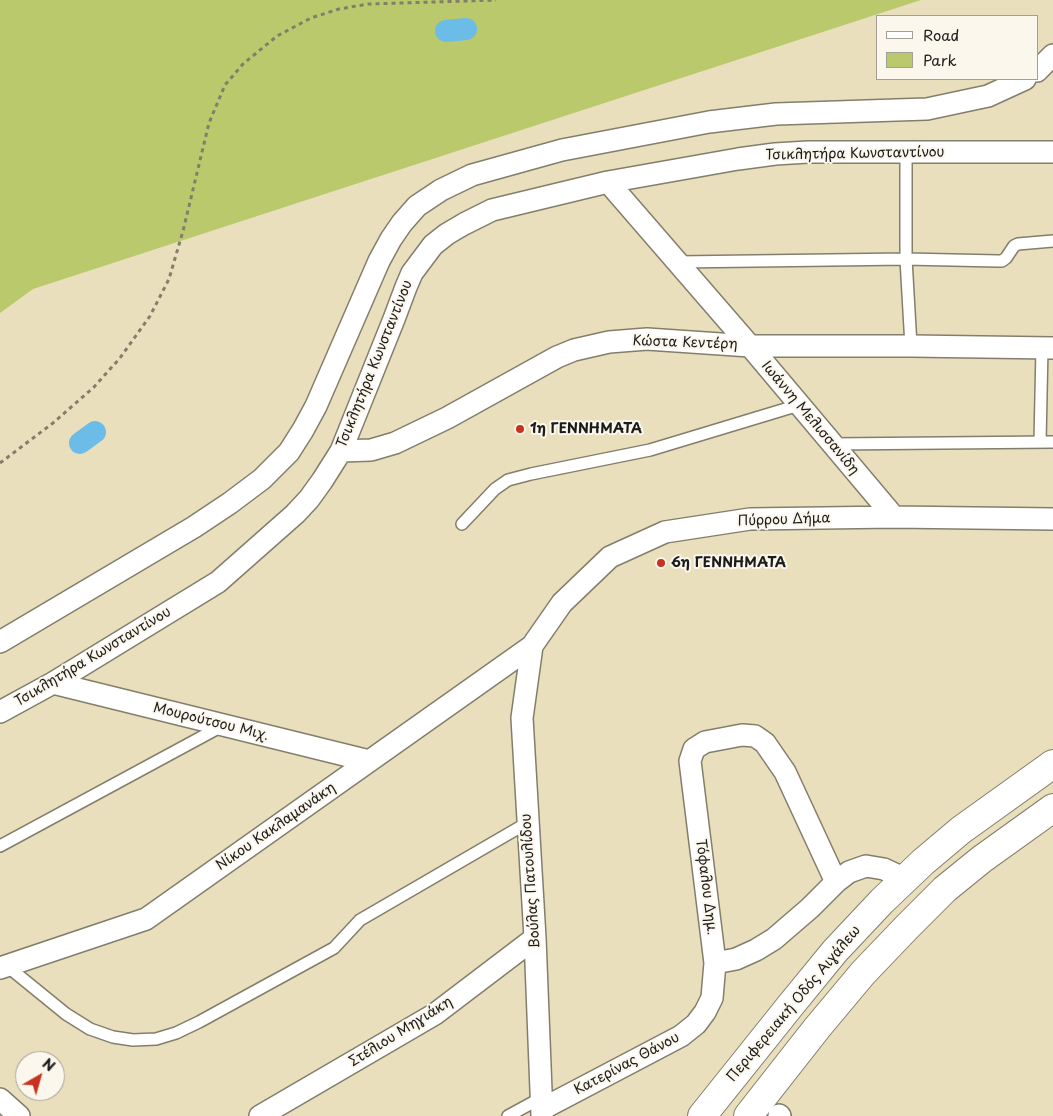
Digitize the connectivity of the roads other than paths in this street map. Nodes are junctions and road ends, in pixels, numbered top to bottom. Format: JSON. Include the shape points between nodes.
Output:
{"nodes":[{"id":1,"x":1053,"y":55,"type":"edge"},
{"id":2,"x":1038,"y":69,"type":"edge"},
{"id":3,"x":1023,"y":80,"type":"edge"},
{"id":4,"x":906,"y":152,"type":"junction"},
{"id":5,"x":1053,"y":152,"type":"edge"},
{"id":6,"x":608,"y":182,"type":"junction"},
{"id":7,"x":1053,"y":241,"type":"edge"},
{"id":8,"x":906,"y":259,"type":"junction"},
{"id":9,"x":678,"y":262,"type":"junction"},
{"id":10,"x":750,"y":346,"type":"junction"},
{"id":11,"x":911,"y":346,"type":"junction"},
{"id":12,"x":1048,"y":348,"type":"edge"},
{"id":13,"x":799,"y":405,"type":"junction"},
{"id":14,"x":1040,"y":442,"type":"junction"},
{"id":15,"x":1053,"y":442,"type":"edge"},
{"id":16,"x":832,"y":444,"type":"junction"},
{"id":17,"x":341,"y":451,"type":"junction"},
{"id":18,"x":894,"y":517,"type":"junction"},
{"id":19,"x":1053,"y":519,"type":"edge"},
{"id":20,"x":462,"y":524,"type":"dead end"},
{"id":21,"x":0,"y":642,"type":"edge"},
{"id":22,"x":532,"y":646,"type":"junction"},
{"id":23,"x":53,"y":683,"type":"junction"},
{"id":24,"x":0,"y":712,"type":"edge"},
{"id":25,"x":223,"y":725,"type":"junction"},
{"id":26,"x":369,"y":761,"type":"junction"},
{"id":27,"x":1053,"y":764,"type":"edge"},
{"id":28,"x":1053,"y":808,"type":"edge"},
{"id":29,"x":527,"y":823,"type":"junction"},
{"id":30,"x":0,"y":846,"type":"edge"},
{"id":31,"x":905,"y":880,"type":"junction"},
{"id":32,"x":836,"y":882,"type":"junction"},
{"id":33,"x":535,"y":938,"type":"junction"},
{"id":34,"x":715,"y":963,"type":"junction"},
{"id":35,"x":4,"y":967,"type":"edge"},
{"id":36,"x":705,"y":1012,"type":"joint"},
{"id":37,"x":0,"y":1099,"type":"edge"},
{"id":38,"x":542,"y":1108,"type":"edge"},
{"id":39,"x":19,"y":1116,"type":"edge"},
{"id":40,"x":260,"y":1116,"type":"edge"},
{"id":41,"x":508,"y":1116,"type":"edge"},
{"id":42,"x":702,"y":1116,"type":"edge"},
{"id":43,"x":748,"y":1116,"type":"edge"}],
"edges":[{"from":1,"to":2,"type":"street"},
{"from":3,"to":21,"type":"street","via":[[988,96],[927,109],[767,116],[709,122],[592,144],[472,175],[441,190],[417,206],[391,239],[316,406],[289,452],[262,478],[194,527]]},
{"from":4,"to":5,"type":"street","name":"Τσικλητήρα Κωνσταντίνου"},
{"from":4,"to":6,"type":"street","name":"Τσικλητήρα Κωνσταντίνου","via":[[775,154]]},
{"from":4,"to":8,"type":"lane"},
{"from":6,"to":9,"type":"street","name":"Ιωάννη Μελισσανίδη"},
{"from":6,"to":17,"type":"street","name":"Τσικλητήρα Κωνσταντίνου","via":[[492,210],[455,229],[433,245],[412,273]]},
{"from":7,"to":8,"type":"lane","via":[[1018,244],[1002,260]]},
{"from":8,"to":9,"type":"lane"},
{"from":8,"to":11,"type":"lane"},
{"from":9,"to":10,"type":"street","name":"Ιωάννη Μελισσανίδη"},
{"from":10,"to":11,"type":"street","name":"Κώστα Κεντέρη"},
{"from":10,"to":13,"type":"street","name":"Ιωάννη Μελισσανίδη"},
{"from":10,"to":17,"type":"street","name":"Κώστα Κεντέρη","via":[[647,339],[609,342],[574,350],[396,443],[371,450]]},
{"from":11,"to":12,"type":"street","name":"Κώστα Κεντέρη"},
{"from":12,"to":14,"type":"lane"},
{"from":13,"to":16,"type":"street","name":"Ιωάννη Μελισσανίδη"},
{"from":13,"to":20,"type":"lane","via":[[650,450],[508,480]]},
{"from":14,"to":15,"type":"lane"},
{"from":14,"to":16,"type":"lane"},
{"from":16,"to":18,"type":"street","name":"Ιωάννη Μελισσανίδη"},
{"from":17,"to":23,"type":"street","name":"Τσικλητήρα Κωνσταντίνου","via":[[295,514],[218,582]]},
{"from":18,"to":19,"type":"street","name":"Πύρρου Δήμα"},
{"from":18,"to":22,"type":"street","name":"Πύρρου Δήμα","via":[[750,519],[665,532],[610,557],[562,603]]},
{"from":22,"to":26,"type":"street","name":"Νίκου Κακλαμανάκη"},
{"from":22,"to":29,"type":"street","name":"Βούλας Πατουλίδου","via":[[522,718]]},
{"from":23,"to":24,"type":"street","name":"Τσικλητήρα Κωνσταντίνου"},
{"from":23,"to":25,"type":"street","name":"Μουρούτσου Μιχ."},
{"from":25,"to":26,"type":"street","name":"Μουρούτσου Μιχ."},
{"from":25,"to":30,"type":"lane"},
{"from":26,"to":35,"type":"street","name":"Νίκου Κακλαμανάκη","via":[[146,919]]},
{"from":27,"to":31,"type":"main road","name":"Περιφερειακή Οδός Αιγάλεω","via":[[961,830]]},
{"from":28,"to":43,"type":"main road","via":[[982,859],[907,927],[863,973]]},
{"from":29,"to":33,"type":"street","name":"Βούλας Πατουλίδου"},
{"from":29,"to":35,"type":"lane","via":[[360,920],[334,948],[176,1034],[133,1040],[90,1029]]},
{"from":31,"to":32,"type":"street","via":[[884,869],[866,866],[849,872]]},
{"from":31,"to":42,"type":"main road","name":"Περιφερειακή Οδός Αιγάλεω","via":[[835,951]]},
{"from":32,"to":34,"type":"street","via":[[774,939],[736,959]]},
{"from":32,"to":34,"type":"street","name":"Τόφαλου Δημ.","via":[[785,772],[765,743],[755,736],[742,735],[705,742],[694,749],[690,762]]},
{"from":33,"to":38,"type":"street","name":"Βούλας Πατουλίδου"},
{"from":33,"to":40,"type":"street","name":"Στέλιου Μηγιάκη","via":[[436,1014]]},
{"from":34,"to":36,"type":"street","name":"Τόφαλου Δημ.","via":[[712,998]]},
{"from":36,"to":38,"type":"street","name":"Κατερίνας Θάνου","via":[[681,1036]]},
{"from":37,"to":39,"type":"street"},
{"from":38,"to":41,"type":"lane"}]}
